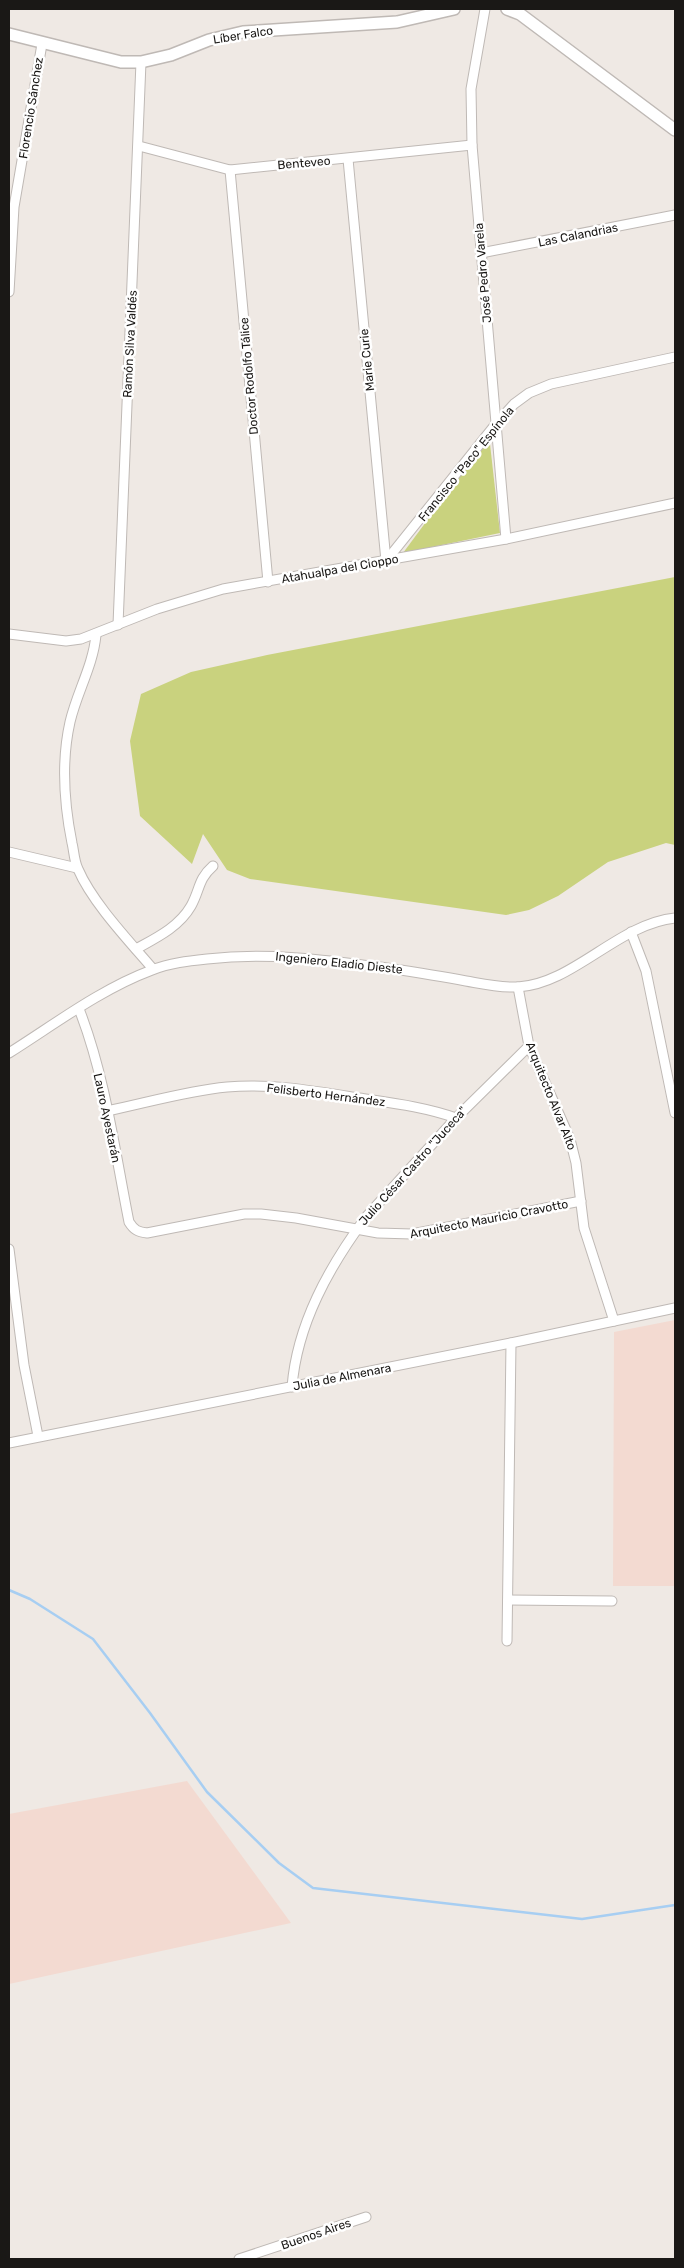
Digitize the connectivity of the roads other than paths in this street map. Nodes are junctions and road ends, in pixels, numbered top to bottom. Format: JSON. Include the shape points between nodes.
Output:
{"nodes":[{"id":1,"x":454,"y":9,"type":"edge"},
{"id":2,"x":485,"y":9,"type":"edge"},
{"id":3,"x":507,"y":9,"type":"edge"},
{"id":4,"x":9,"y":34,"type":"edge"},
{"id":5,"x":42,"y":44,"type":"junction"},
{"id":6,"x":141,"y":62,"type":"junction"},
{"id":7,"x":675,"y":130,"type":"edge"},
{"id":8,"x":472,"y":145,"type":"junction"},
{"id":9,"x":139,"y":146,"type":"junction"},
{"id":10,"x":348,"y":159,"type":"junction"},
{"id":11,"x":230,"y":170,"type":"junction"},
{"id":12,"x":675,"y":215,"type":"edge"},
{"id":13,"x":481,"y":253,"type":"junction"},
{"id":14,"x":9,"y":292,"type":"edge"},
{"id":15,"x":675,"y":357,"type":"edge"},
{"id":16,"x":495,"y":425,"type":"junction"},
{"id":17,"x":675,"y":502,"type":"edge"},
{"id":18,"x":506,"y":539,"type":"junction"},
{"id":19,"x":386,"y":561,"type":"junction"},
{"id":20,"x":268,"y":582,"type":"junction"},
{"id":21,"x":118,"y":625,"type":"junction"},
{"id":22,"x":9,"y":634,"type":"edge"},
{"id":23,"x":96,"y":635,"type":"junction"},
{"id":24,"x":9,"y":852,"type":"edge"},
{"id":25,"x":213,"y":866,"type":"dead end"},
{"id":26,"x":77,"y":868,"type":"junction"},
{"id":27,"x":675,"y":918,"type":"edge"},
{"id":28,"x":631,"y":932,"type":"junction"},
{"id":29,"x":136,"y":949,"type":"junction"},
{"id":30,"x":152,"y":969,"type":"junction"},
{"id":31,"x":518,"y":987,"type":"junction"},
{"id":32,"x":79,"y":1009,"type":"junction"},
{"id":33,"x":529,"y":1046,"type":"junction"},
{"id":34,"x":9,"y":1053,"type":"edge"},
{"id":35,"x":107,"y":1111,"type":"junction"},
{"id":36,"x":675,"y":1113,"type":"edge"},
{"id":37,"x":456,"y":1118,"type":"junction"},
{"id":38,"x":581,"y":1201,"type":"junction"},
{"id":39,"x":132,"y":1228,"type":"joint"},
{"id":40,"x":356,"y":1230,"type":"junction"},
{"id":41,"x":9,"y":1249,"type":"edge"},
{"id":42,"x":675,"y":1308,"type":"edge"},
{"id":43,"x":614,"y":1321,"type":"junction"},
{"id":44,"x":511,"y":1343,"type":"junction"},
{"id":45,"x":292,"y":1387,"type":"junction"},
{"id":46,"x":38,"y":1436,"type":"junction"},
{"id":47,"x":9,"y":1443,"type":"edge"},
{"id":48,"x":508,"y":1600,"type":"junction"},
{"id":49,"x":612,"y":1601,"type":"dead end"},
{"id":50,"x":508,"y":1641,"type":"dead end"},
{"id":51,"x":366,"y":2216,"type":"dead end"},
{"id":52,"x":238,"y":2259,"type":"edge"}],
"edges":[{"from":1,"to":6,"type":"street","name":"Líber Falco","via":[[397,22],[243,32]]},
{"from":2,"to":8,"type":"street","name":"José Pedro Varela","via":[[471,90]]},
{"from":3,"to":7,"type":"street","via":[[520,14]]},
{"from":4,"to":5,"type":"street","name":"Líber Falco"},
{"from":5,"to":6,"type":"street","name":"Líber Falco","via":[[121,62]]},
{"from":5,"to":14,"type":"street","name":"Florencio Sánchez","via":[[14,207]]},
{"from":6,"to":9,"type":"street","name":"Ramón Silva Valdés"},
{"from":8,"to":10,"type":"street","name":"Benteveo"},
{"from":8,"to":13,"type":"street","name":"José Pedro Varela"},
{"from":9,"to":11,"type":"street","name":"Benteveo"},
{"from":9,"to":21,"type":"street","name":"Ramón Silva Valdés"},
{"from":10,"to":11,"type":"street","name":"Benteveo"},
{"from":10,"to":19,"type":"street","name":"Marie Curie"},
{"from":11,"to":20,"type":"street","name":"Doctor Rodolfo Tálice"},
{"from":12,"to":13,"type":"street","name":"Las Calandrias"},
{"from":13,"to":16,"type":"street","name":"José Pedro Varela"},
{"from":15,"to":16,"type":"street","name":"Francisco \"Paco\" Espínola","via":[[551,384],[522,398]]},
{"from":16,"to":18,"type":"street","name":"José Pedro Varela"},
{"from":16,"to":19,"type":"street","name":"Francisco \"Paco\" Espínola"},
{"from":17,"to":18,"type":"street","name":"Atahualpa del Cioppo"},
{"from":18,"to":19,"type":"street","name":"Atahualpa del Cioppo"},
{"from":19,"to":20,"type":"street","name":"Atahualpa del Cioppo"},
{"from":20,"to":21,"type":"street","name":"Atahualpa del Cioppo","via":[[188,598]]},
{"from":21,"to":23,"type":"street","name":"Atahualpa del Cioppo"},
{"from":22,"to":23,"type":"street","name":"Atahualpa del Cioppo","via":[[66,641]]},
{"from":23,"to":26,"type":"street","via":[[94,651],[70,722],[66,749],[65,799]]},
{"from":24,"to":26,"type":"street"},
{"from":25,"to":29,"type":"street","via":[[202,878],[190,907],[179,922]]},
{"from":26,"to":29,"type":"street","via":[[93,895]]},
{"from":27,"to":28,"type":"street","name":"Ingeniero Eladio Dieste"},
{"from":28,"to":31,"type":"street","name":"Ingeniero Eladio Dieste","via":[[560,973]]},
{"from":28,"to":36,"type":"street","via":[[646,971]]},
{"from":29,"to":30,"type":"street"},
{"from":30,"to":31,"type":"street","name":"Ingeniero Eladio Dieste","via":[[189,961],[272,955]]},
{"from":30,"to":32,"type":"street","name":"Ingeniero Eladio Dieste"},
{"from":31,"to":33,"type":"street","name":"Arquitecto Alvar Alto"},
{"from":32,"to":34,"type":"street","name":"Ingeniero Eladio Dieste"},
{"from":32,"to":35,"type":"street","name":"Lauro Ayestarán","via":[[88,1032]]},
{"from":33,"to":37,"type":"street","name":"Julio César Castro \"Juceca\""},
{"from":33,"to":38,"type":"street","name":"Arquitecto Alvar Alto","via":[[570,1139]]},
{"from":35,"to":37,"type":"street","name":"Felisberto Hernández","via":[[226,1087],[249,1086],[336,1094]]},
{"from":35,"to":39,"type":"street","name":"Lauro Ayestarán"},
{"from":37,"to":40,"type":"street","name":"Julio César Castro \"Juceca\""},
{"from":38,"to":40,"type":"street","name":"Arquitecto Mauricio Cravotto","via":[[429,1232],[397,1235]]},
{"from":38,"to":43,"type":"street","name":"Arquitecto Alvar Alto","via":[[584,1228]]},
{"from":39,"to":40,"type":"street","name":"Arquitecto Mauricio Cravotto","via":[[147,1233],[244,1214],[260,1214]]},
{"from":40,"to":45,"type":"street","name":"Julio César Castro \"Juceca\"","via":[[306,1322],[296,1356]]},
{"from":41,"to":46,"type":"street","via":[[24,1365]]},
{"from":42,"to":43,"type":"street","name":"Julia de Almenara"},
{"from":43,"to":44,"type":"street","name":"Julia de Almenara"},
{"from":44,"to":45,"type":"street","name":"Julia de Almenara"},
{"from":44,"to":48,"type":"street"},
{"from":45,"to":46,"type":"street","name":"Julia de Almenara"},
{"from":46,"to":47,"type":"street","name":"Julia de Almenara"},
{"from":48,"to":49,"type":"street"},
{"from":48,"to":50,"type":"street"},
{"from":51,"to":52,"type":"street","name":"Buenos Aires"}]}
